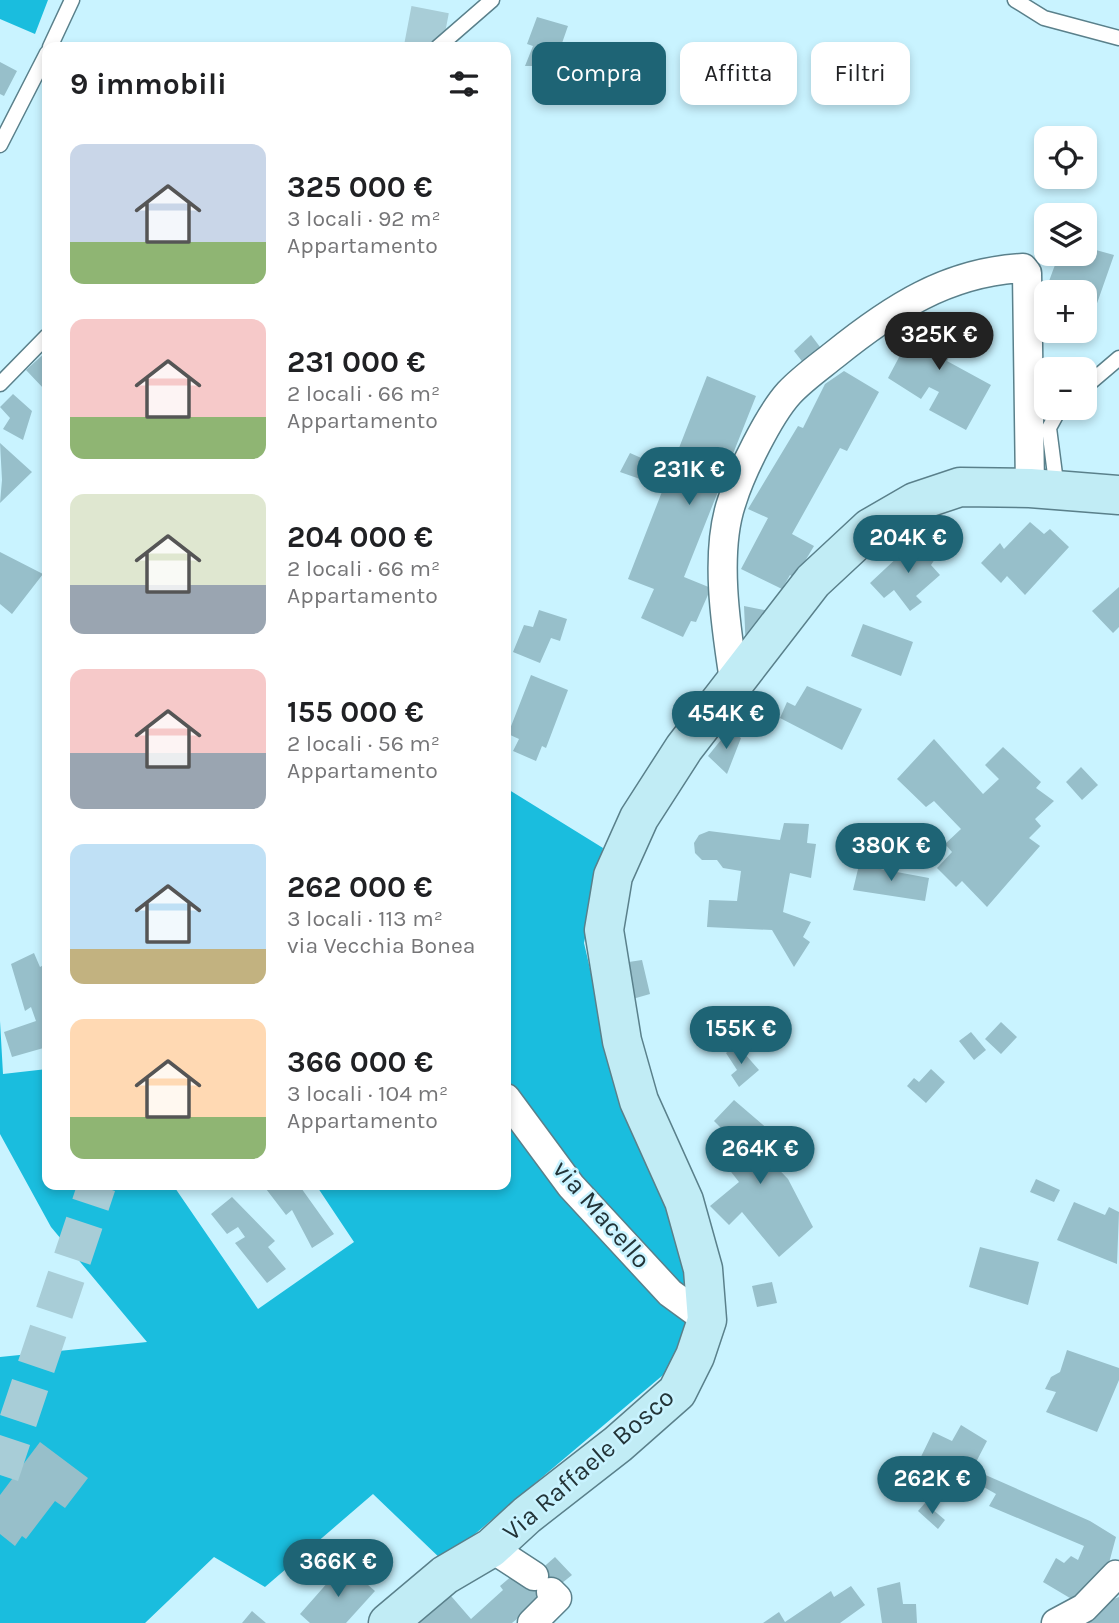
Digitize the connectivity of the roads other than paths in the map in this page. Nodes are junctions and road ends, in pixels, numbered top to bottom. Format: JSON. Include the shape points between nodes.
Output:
{"nodes":[{"id":1,"x":72,"y":0,"type":"edge"},
{"id":2,"x":492,"y":0,"type":"edge"},
{"id":3,"x":1015,"y":0,"type":"edge"},
{"id":4,"x":1119,"y":38,"type":"edge"},
{"id":5,"x":52,"y":42,"type":"edge"},
{"id":6,"x":444,"y":42,"type":"edge"},
{"id":7,"x":42,"y":63,"type":"edge"},
{"id":8,"x":0,"y":145,"type":"edge"},
{"id":9,"x":42,"y":341,"type":"edge"},
{"id":10,"x":1119,"y":358,"type":"edge"},
{"id":11,"x":1097,"y":377,"type":"edge"},
{"id":12,"x":0,"y":384,"type":"edge"},
{"id":13,"x":1053,"y":420,"type":"edge"},
{"id":14,"x":1043,"y":489,"type":"junction"},
{"id":15,"x":1119,"y":495,"type":"edge"},
{"id":16,"x":734,"y":680,"type":"junction"},
{"id":17,"x":511,"y":1105,"type":"edge"},
{"id":18,"x":708,"y":1320,"type":"junction"},
{"id":19,"x":491,"y":1548,"type":"junction"},
{"id":20,"x":1118,"y":1567,"type":"edge"},
{"id":21,"x":388,"y":1623,"type":"edge"},
{"id":22,"x":532,"y":1623,"type":"edge"},
{"id":23,"x":1056,"y":1623,"type":"edge"}],
"edges":[{"from":1,"to":5,"type":"lane"},
{"from":2,"to":6,"type":"lane"},
{"from":3,"to":4,"type":"lane","via":[[1044,18]]},
{"from":7,"to":8,"type":"lane"},
{"from":9,"to":12,"type":"lane"},
{"from":10,"to":11,"type":"lane"},
{"from":13,"to":14,"type":"lane"},
{"from":14,"to":15,"type":"street","name":"Via Raffaele Bosco"},
{"from":14,"to":16,"type":"street","name":"Via Raffaele Bosco","via":[[960,487],[915,502],[870,528],[813,581]]},
{"from":14,"to":16,"type":"street","via":[[1027,273],[1023,268],[984,274],[922,293],[876,321],[790,391],[775,411],[732,501],[724,540],[726,631]]},
{"from":16,"to":18,"type":"street","name":"Via Raffaele Bosco","via":[[639,818],[613,876],[604,930],[622,1041],[639,1101],[684,1201],[703,1269]]},
{"from":17,"to":18,"type":"street","name":"via Macello","via":[[571,1186],[670,1293]]},
{"from":18,"to":19,"type":"street","name":"Via Raffaele Bosco","via":[[677,1392]]},
{"from":19,"to":21,"type":"street","name":"Via Raffaele Bosco","via":[[445,1575]]},
{"from":19,"to":22,"type":"street","via":[[557,1598]]},
{"from":20,"to":23,"type":"street","via":[[1084,1608]]}]}
